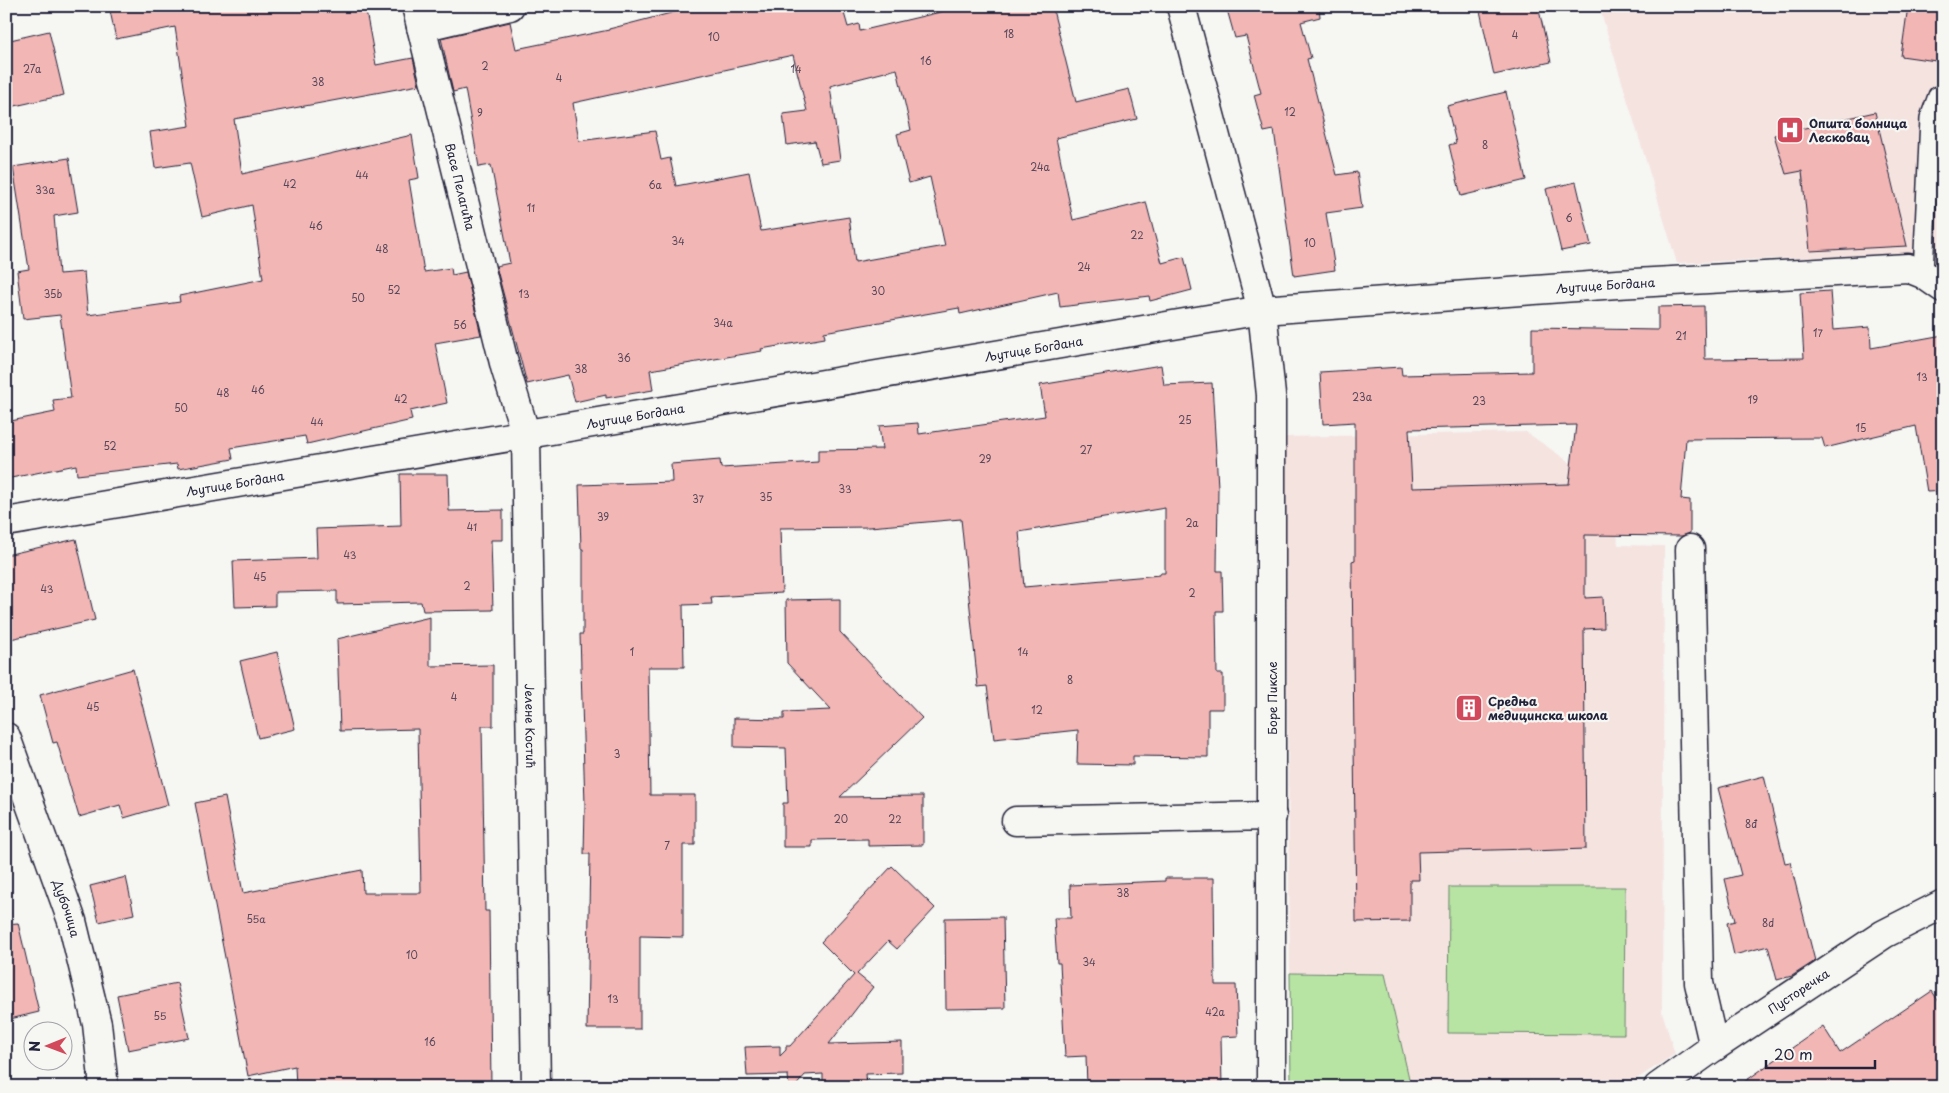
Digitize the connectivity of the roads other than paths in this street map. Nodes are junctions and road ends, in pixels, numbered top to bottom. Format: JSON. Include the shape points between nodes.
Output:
{"nodes":[{"id":1,"x":510,"y":6,"type":"edge"},
{"id":2,"x":1181,"y":6,"type":"edge"},
{"id":3,"x":418,"y":17,"type":"edge"},
{"id":4,"x":1943,"y":94,"type":"edge"},
{"id":5,"x":1933,"y":281,"type":"edge"},
{"id":6,"x":1262,"y":310,"type":"junction"},
{"id":7,"x":505,"y":367,"type":"joint"},
{"id":8,"x":526,"y":435,"type":"junction"},
{"id":9,"x":6,"y":522,"type":"edge"},
{"id":10,"x":1690,"y":549,"type":"dead end"},
{"id":11,"x":6,"y":736,"type":"edge"},
{"id":12,"x":1272,"y":816,"type":"junction"},
{"id":13,"x":1016,"y":821,"type":"dead end"},
{"id":14,"x":1943,"y":904,"type":"edge"},
{"id":15,"x":1714,"y":1047,"type":"junction"},
{"id":16,"x":104,"y":1087,"type":"edge"},
{"id":17,"x":536,"y":1087,"type":"edge"},
{"id":18,"x":1271,"y":1087,"type":"edge"},
{"id":19,"x":1658,"y":1087,"type":"edge"}],
"edges":[{"from":1,"to":3,"type":"street"},
{"from":2,"to":6,"type":"street"},
{"from":3,"to":7,"type":"street","name":"Васе Пелагића"},
{"from":4,"to":5,"type":"lane","via":[[1938,96],[1930,118]]},
{"from":5,"to":6,"type":"street","name":"Љутице Богдана","via":[[1908,268],[1636,283]]},
{"from":6,"to":8,"type":"street","name":"Љутице Богдана"},
{"from":6,"to":12,"type":"street","name":"Боре Пиксле","via":[[1271,395]]},
{"from":7,"to":8,"type":"street","name":"Јелене Костић"},
{"from":8,"to":9,"type":"street","name":"Љутице Богдана"},
{"from":8,"to":17,"type":"street","name":"Јелене Костић"},
{"from":10,"to":15,"type":"street","via":[[1698,983]]},
{"from":11,"to":16,"type":"street","name":"Дубочица","via":[[72,921],[97,1024]]},
{"from":12,"to":13,"type":"street"},
{"from":12,"to":18,"type":"street","name":"Боре Пиксле"},
{"from":14,"to":15,"type":"street","name":"Пусторечка","via":[[1884,934]]},
{"from":15,"to":19,"type":"street","name":"Пусторечка"}]}
